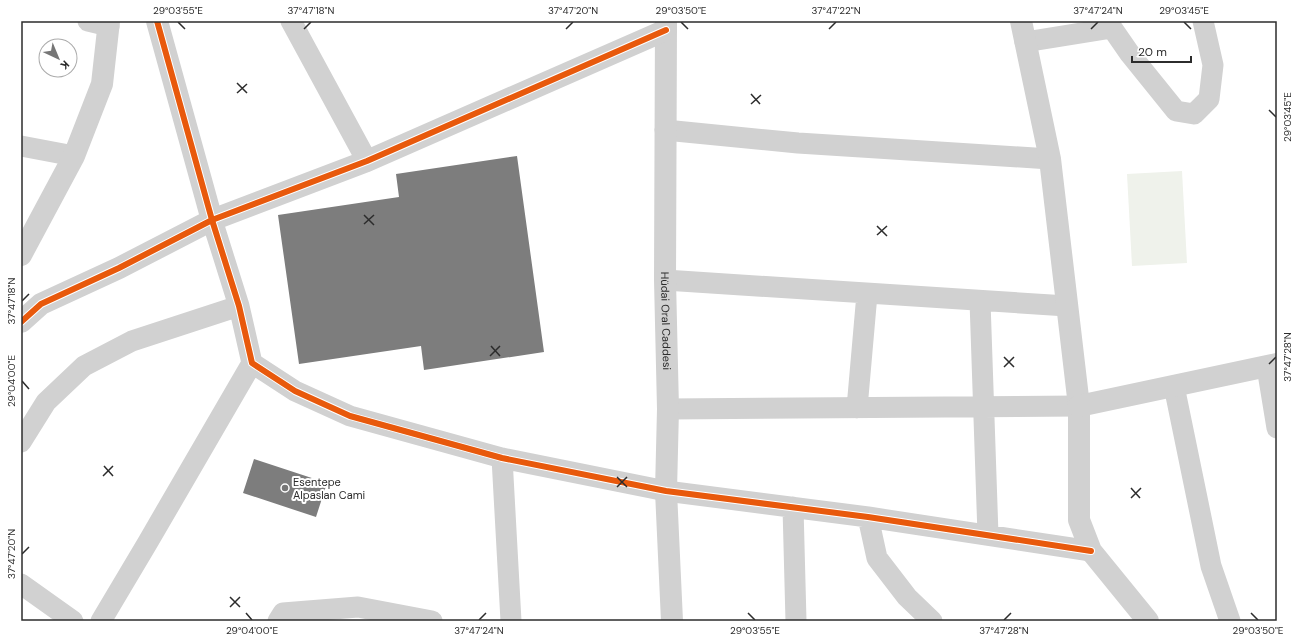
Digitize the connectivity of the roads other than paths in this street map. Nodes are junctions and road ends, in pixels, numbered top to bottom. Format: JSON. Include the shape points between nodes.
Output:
{"nodes":[{"id":1,"x":88,"y":21,"type":"edge"},
{"id":2,"x":157,"y":21,"type":"edge"},
{"id":3,"x":291,"y":21,"type":"edge"},
{"id":4,"x":1021,"y":21,"type":"edge"},
{"id":5,"x":1203,"y":21,"type":"edge"},
{"id":6,"x":109,"y":23,"type":"edge"},
{"id":7,"x":666,"y":25,"type":"edge"},
{"id":8,"x":1111,"y":25,"type":"edge"},
{"id":9,"x":1025,"y":42,"type":"junction"},
{"id":10,"x":665,"y":130,"type":"junction"},
{"id":11,"x":21,"y":146,"type":"edge"},
{"id":12,"x":74,"y":156,"type":"junction"},
{"id":13,"x":1050,"y":159,"type":"junction"},
{"id":14,"x":367,"y":161,"type":"junction"},
{"id":15,"x":212,"y":220,"type":"junction"},
{"id":16,"x":21,"y":255,"type":"edge"},
{"id":17,"x":665,"y":280,"type":"junction"},
{"id":18,"x":866,"y":294,"type":"junction"},
{"id":19,"x":980,"y":301,"type":"junction"},
{"id":20,"x":240,"y":306,"type":"junction"},
{"id":21,"x":1067,"y":306,"type":"junction"},
{"id":22,"x":21,"y":322,"type":"edge"},
{"id":23,"x":252,"y":364,"type":"junction"},
{"id":24,"x":1272,"y":365,"type":"edge"},
{"id":25,"x":1174,"y":386,"type":"junction"},
{"id":26,"x":1079,"y":406,"type":"junction"},
{"id":27,"x":983,"y":407,"type":"junction"},
{"id":28,"x":857,"y":408,"type":"junction"},
{"id":29,"x":668,"y":409,"type":"junction"},
{"id":30,"x":1277,"y":428,"type":"edge"},
{"id":31,"x":21,"y":442,"type":"edge"},
{"id":32,"x":502,"y":458,"type":"junction"},
{"id":33,"x":666,"y":491,"type":"junction"},
{"id":34,"x":793,"y":508,"type":"junction"},
{"id":35,"x":868,"y":517,"type":"junction"},
{"id":36,"x":988,"y":535,"type":"junction"},
{"id":37,"x":1091,"y":551,"type":"junction"},
{"id":38,"x":21,"y":584,"type":"edge"},
{"id":39,"x":282,"y":618,"type":"edge"},
{"id":40,"x":73,"y":621,"type":"edge"},
{"id":41,"x":101,"y":621,"type":"edge"},
{"id":42,"x":432,"y":621,"type":"edge"},
{"id":43,"x":511,"y":621,"type":"edge"},
{"id":44,"x":672,"y":621,"type":"edge"},
{"id":45,"x":796,"y":621,"type":"edge"},
{"id":46,"x":932,"y":621,"type":"edge"},
{"id":47,"x":1148,"y":621,"type":"edge"},
{"id":48,"x":1230,"y":621,"type":"edge"}],
"edges":[{"from":1,"to":6,"type":"street"},
{"from":2,"to":15,"type":"street"},
{"from":3,"to":14,"type":"street"},
{"from":4,"to":9,"type":"street"},
{"from":5,"to":8,"type":"street","via":[[1213,65],[1209,99],[1194,114],[1176,111],[1130,54]]},
{"from":6,"to":12,"type":"street","via":[[102,84]]},
{"from":7,"to":10,"type":"street","name":"Hüdai Oral Caddesi"},
{"from":7,"to":14,"type":"street"},
{"from":8,"to":9,"type":"street"},
{"from":9,"to":13,"type":"street"},
{"from":10,"to":13,"type":"street","via":[[798,143]]},
{"from":10,"to":17,"type":"street","name":"Hüdai Oral Caddesi"},
{"from":11,"to":12,"type":"street"},
{"from":12,"to":16,"type":"street"},
{"from":13,"to":21,"type":"street"},
{"from":14,"to":15,"type":"street"},
{"from":15,"to":20,"type":"street"},
{"from":15,"to":22,"type":"street","via":[[119,268],[41,304]]},
{"from":17,"to":18,"type":"street"},
{"from":17,"to":29,"type":"street","name":"Hüdai Oral Caddesi"},
{"from":18,"to":19,"type":"street"},
{"from":18,"to":28,"type":"street"},
{"from":19,"to":21,"type":"street"},
{"from":19,"to":27,"type":"street"},
{"from":20,"to":23,"type":"street"},
{"from":20,"to":31,"type":"street","via":[[132,341],[84,366],[46,402]]},
{"from":21,"to":26,"type":"street"},
{"from":23,"to":32,"type":"street","via":[[295,390],[350,416]]},
{"from":23,"to":41,"type":"street"},
{"from":24,"to":25,"type":"street"},
{"from":24,"to":30,"type":"street"},
{"from":25,"to":26,"type":"street"},
{"from":25,"to":48,"type":"street","via":[[1211,566]]},
{"from":26,"to":27,"type":"street"},
{"from":26,"to":37,"type":"street","via":[[1079,520]]},
{"from":27,"to":28,"type":"street"},
{"from":27,"to":36,"type":"street"},
{"from":28,"to":29,"type":"street"},
{"from":29,"to":33,"type":"street","name":"Hüdai Oral Caddesi"},
{"from":32,"to":33,"type":"street"},
{"from":32,"to":43,"type":"street"},
{"from":33,"to":34,"type":"street"},
{"from":33,"to":44,"type":"street","name":"Hüdai Oral Caddesi"},
{"from":34,"to":35,"type":"street"},
{"from":34,"to":45,"type":"street"},
{"from":35,"to":36,"type":"street"},
{"from":35,"to":46,"type":"street","via":[[877,558],[907,597]]},
{"from":36,"to":37,"type":"street"},
{"from":37,"to":47,"type":"street"},
{"from":38,"to":40,"type":"street"},
{"from":39,"to":42,"type":"street","via":[[358,607]]}]}
